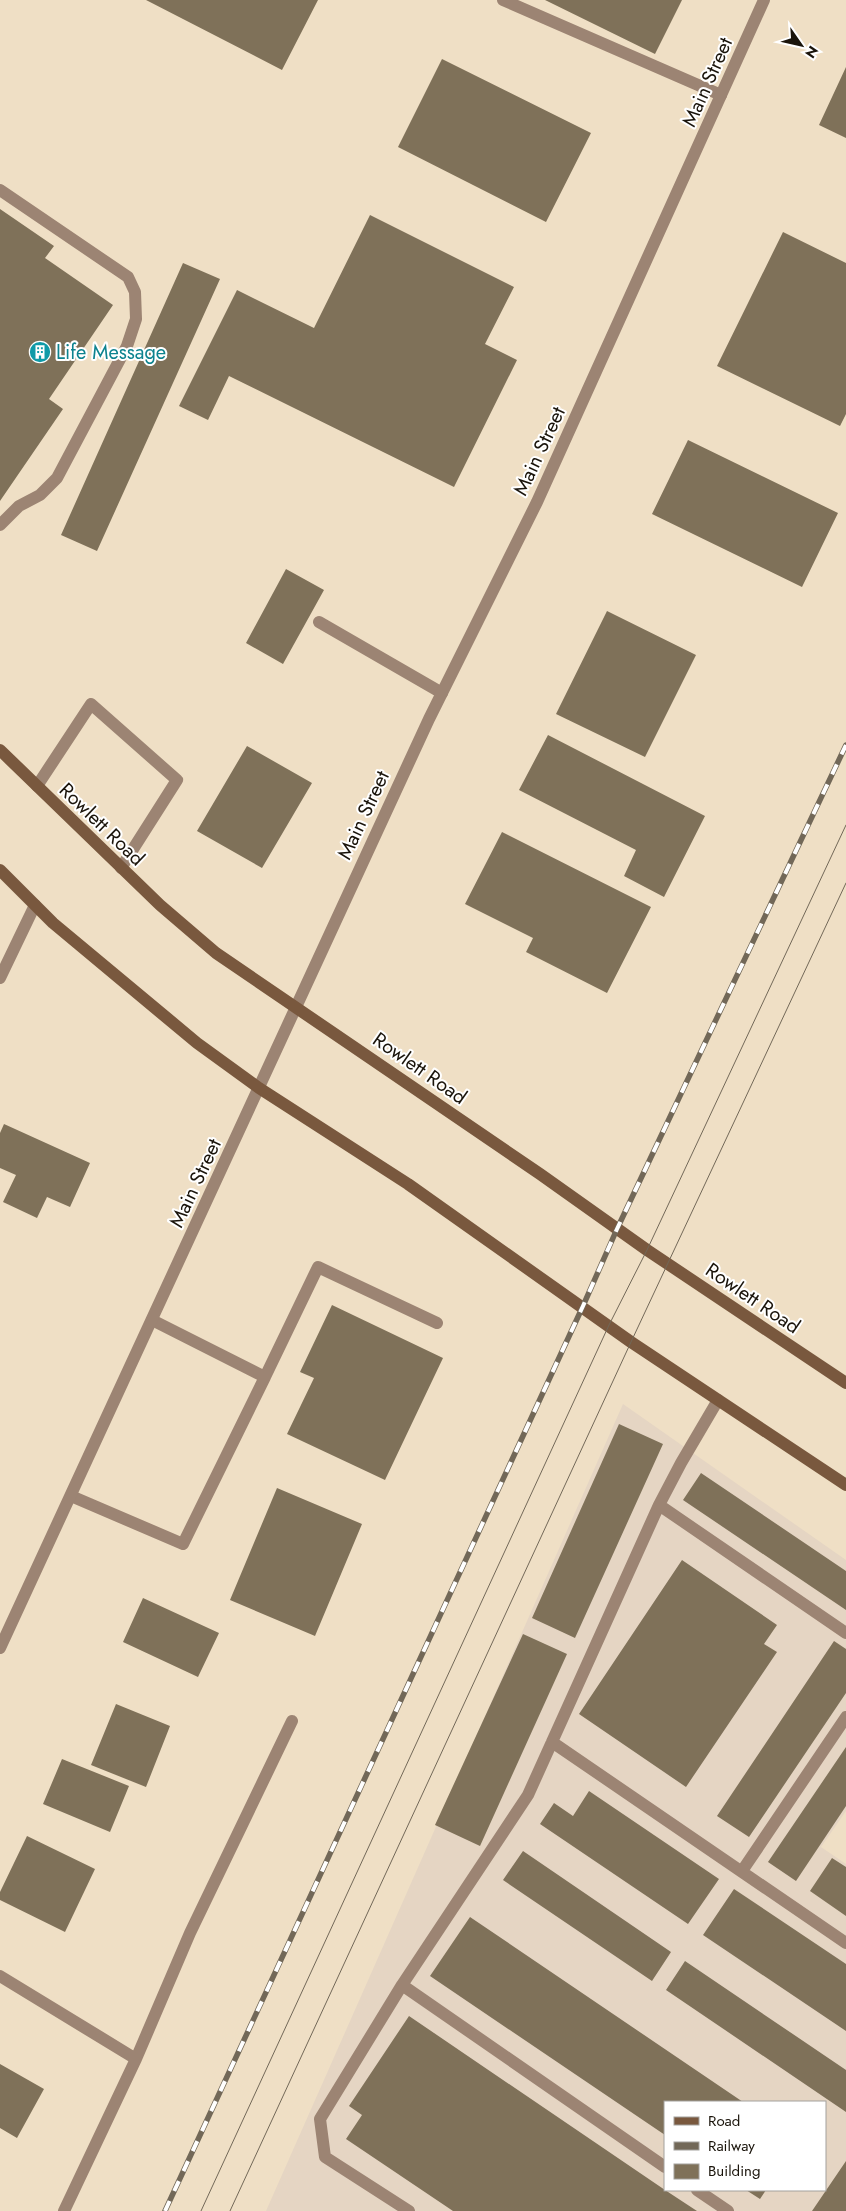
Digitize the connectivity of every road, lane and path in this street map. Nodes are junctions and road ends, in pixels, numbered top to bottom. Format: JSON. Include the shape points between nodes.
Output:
{"nodes":[{"id":1,"x":503,"y":0,"type":"edge"},
{"id":2,"x":764,"y":0,"type":"edge"},
{"id":3,"x":721,"y":95,"type":"junction"},
{"id":4,"x":0,"y":190,"type":"edge"},
{"id":5,"x":0,"y":525,"type":"edge"},
{"id":6,"x":319,"y":622,"type":"dead end"},
{"id":7,"x":442,"y":693,"type":"junction"},
{"id":8,"x":0,"y":750,"type":"edge"},
{"id":9,"x":37,"y":786,"type":"junction"},
{"id":10,"x":121,"y":868,"type":"junction"},
{"id":11,"x":0,"y":870,"type":"edge"},
{"id":12,"x":35,"y":905,"type":"junction"},
{"id":13,"x":0,"y":978,"type":"edge"},
{"id":14,"x":295,"y":1006,"type":"junction"},
{"id":15,"x":259,"y":1088,"type":"junction"},
{"id":16,"x":152,"y":1320,"type":"junction"},
{"id":17,"x":437,"y":1323,"type":"dead end"},
{"id":18,"x":265,"y":1377,"type":"junction"},
{"id":19,"x":846,"y":1383,"type":"edge"},
{"id":20,"x":718,"y":1400,"type":"junction"},
{"id":21,"x":846,"y":1485,"type":"edge"},
{"id":22,"x":71,"y":1496,"type":"junction"},
{"id":23,"x":660,"y":1505,"type":"junction"},
{"id":24,"x":846,"y":1633,"type":"edge"},
{"id":25,"x":0,"y":1648,"type":"edge"},
{"id":26,"x":846,"y":1717,"type":"edge"},
{"id":27,"x":292,"y":1722,"type":"dead end"},
{"id":28,"x":552,"y":1742,"type":"junction"},
{"id":29,"x":742,"y":1870,"type":"junction"},
{"id":30,"x":846,"y":1943,"type":"edge"},
{"id":31,"x":0,"y":1976,"type":"edge"},
{"id":32,"x":402,"y":1984,"type":"junction"},
{"id":33,"x":136,"y":2059,"type":"junction"},
{"id":34,"x":664,"y":2166,"type":"edge"},
{"id":35,"x":698,"y":2191,"type":"edge"},
{"id":36,"x":64,"y":2211,"type":"edge"},
{"id":37,"x":409,"y":2211,"type":"edge"},
{"id":38,"x":728,"y":2211,"type":"edge"}],
"edges":[{"from":1,"to":3,"type":"street"},
{"from":2,"to":3,"type":"street","name":"Main Street"},
{"from":3,"to":7,"type":"street","name":"Main Street","via":[[537,502]]},
{"from":4,"to":5,"type":"street","via":[[128,276],[135,292],[136,319],[127,346],[58,478],[40,495],[19,506]]},
{"from":6,"to":7,"type":"street"},
{"from":7,"to":14,"type":"street","name":"Main Street"},
{"from":8,"to":9,"type":"main road","name":"Rowlett Road"},
{"from":9,"to":10,"type":"main road","name":"Rowlett Road"},
{"from":9,"to":10,"type":"street","via":[[91,704],[177,780]]},
{"from":10,"to":14,"type":"main road","name":"Rowlett Road","via":[[216,953]]},
{"from":11,"to":12,"type":"main road"},
{"from":12,"to":13,"type":"street"},
{"from":12,"to":15,"type":"main road","via":[[154,1008]]},
{"from":14,"to":15,"type":"street","name":"Main Street"},
{"from":14,"to":19,"type":"main road","name":"Rowlett Road","via":[[647,1250]]},
{"from":15,"to":16,"type":"street","name":"Main Street"},
{"from":15,"to":20,"type":"main road","via":[[408,1184]]},
{"from":16,"to":18,"type":"street"},
{"from":16,"to":22,"type":"street","name":"Main Street"},
{"from":17,"to":18,"type":"street","via":[[318,1267]]},
{"from":18,"to":22,"type":"street","via":[[183,1544]]},
{"from":20,"to":21,"type":"main road"},
{"from":20,"to":23,"type":"street"},
{"from":22,"to":25,"type":"street","name":"Main Street"},
{"from":23,"to":24,"type":"street"},
{"from":23,"to":28,"type":"street"},
{"from":26,"to":29,"type":"street"},
{"from":27,"to":33,"type":"street","via":[[190,1934]]},
{"from":28,"to":29,"type":"street"},
{"from":28,"to":32,"type":"street","via":[[528,1795]]},
{"from":29,"to":30,"type":"street"},
{"from":31,"to":33,"type":"street"},
{"from":32,"to":34,"type":"street"},
{"from":32,"to":37,"type":"street","via":[[320,2119],[325,2157]]},
{"from":33,"to":36,"type":"street"},
{"from":35,"to":38,"type":"street"}]}
